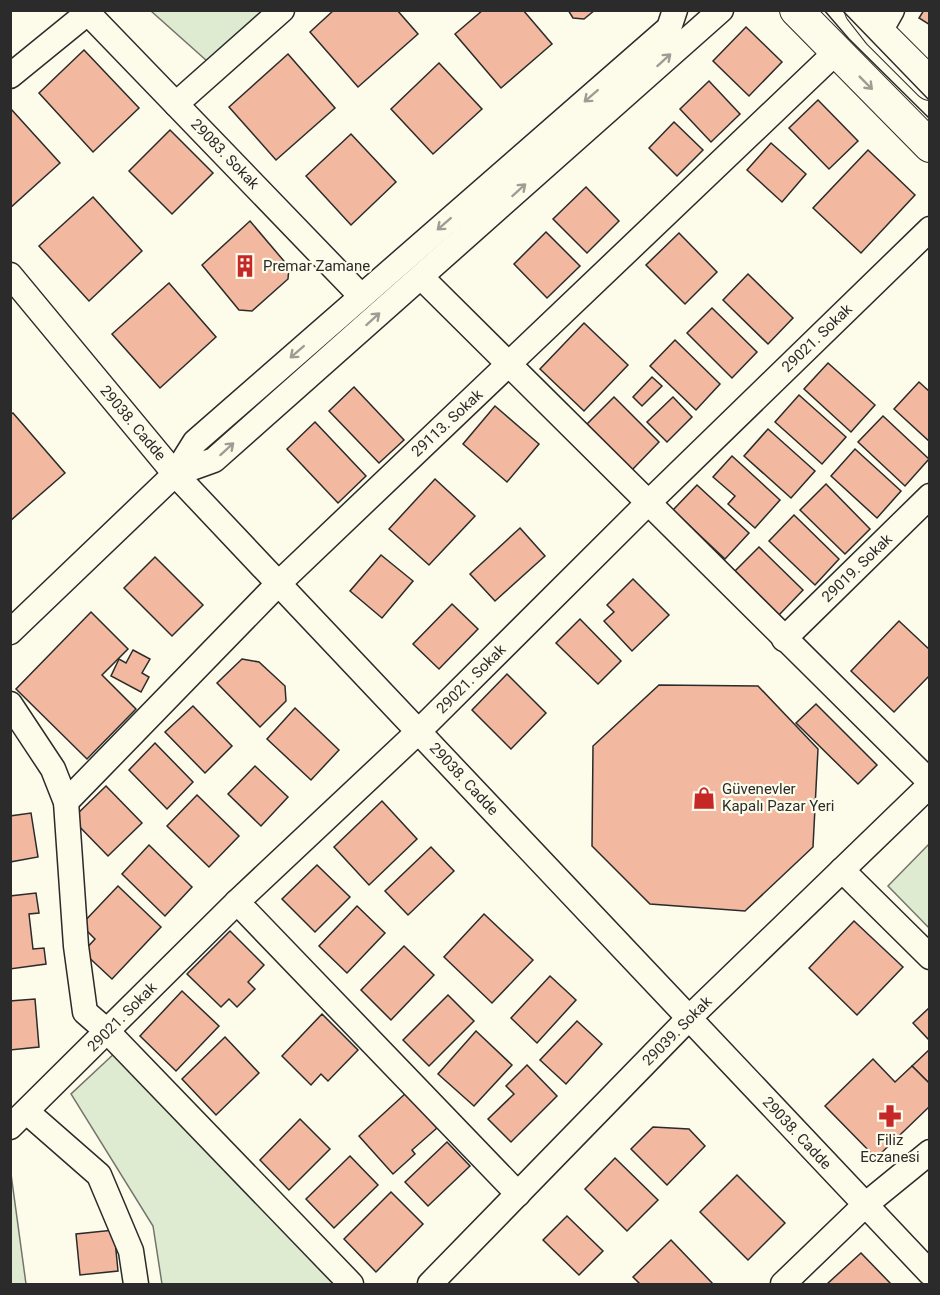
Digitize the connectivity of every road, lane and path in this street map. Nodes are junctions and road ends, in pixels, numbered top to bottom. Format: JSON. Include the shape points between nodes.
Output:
{"nodes":[{"id":1,"x":282,"y":10,"type":"edge"},
{"id":2,"x":675,"y":10,"type":"edge"},
{"id":3,"x":721,"y":10,"type":"edge"},
{"id":4,"x":796,"y":10,"type":"edge"},
{"id":5,"x":89,"y":12,"type":"edge"},
{"id":6,"x":877,"y":18,"type":"edge"},
{"id":7,"x":836,"y":52,"type":"junction"},
{"id":8,"x":10,"y":75,"type":"edge"},
{"id":9,"x":930,"y":84,"type":"edge"},
{"id":10,"x":176,"y":104,"type":"junction"},
{"id":11,"x":930,"y":146,"type":"edge"},
{"id":12,"x":930,"y":229,"type":"edge"},
{"id":13,"x":10,"y":274,"type":"edge"},
{"id":14,"x":421,"y":277,"type":"junction"},
{"id":15,"x":361,"y":296,"type":"junction"},
{"id":16,"x":508,"y":366,"type":"junction"},
{"id":17,"x":175,"y":474,"type":"junction"},
{"id":18,"x":930,"y":496,"type":"edge"},
{"id":19,"x":647,"y":504,"type":"junction"},
{"id":20,"x":279,"y":584,"type":"junction"},
{"id":21,"x":10,"y":632,"type":"edge"},
{"id":22,"x":784,"y":639,"type":"junction"},
{"id":23,"x":10,"y":704,"type":"edge"},
{"id":24,"x":419,"y":731,"type":"junction"},
{"id":25,"x":930,"y":783,"type":"edge"},
{"id":26,"x":66,"y":802,"type":"junction"},
{"id":27,"x":842,"y":870,"type":"junction"},
{"id":28,"x":237,"y":902,"type":"junction"},
{"id":29,"x":930,"y":957,"type":"edge"},
{"id":30,"x":689,"y":1018,"type":"junction"},
{"id":31,"x":108,"y":1032,"type":"junction"},
{"id":32,"x":19,"y":1119,"type":"edge"},
{"id":33,"x":930,"y":1152,"type":"edge"},
{"id":34,"x":518,"y":1194,"type":"junction"},
{"id":35,"x":865,"y":1205,"type":"junction"},
{"id":36,"x":930,"y":1273,"type":"edge"},
{"id":37,"x":136,"y":1284,"type":"edge"},
{"id":38,"x":351,"y":1284,"type":"edge"},
{"id":39,"x":430,"y":1284,"type":"edge"},
{"id":40,"x":783,"y":1284,"type":"edge"}],
"edges":[{"from":1,"to":10,"type":"street"},
{"from":2,"to":15,"type":"street","one_way":true,"via":[[669,28]]},
{"from":14,"to":3,"type":"street","one_way":true},
{"from":4,"to":7,"type":"main road"},
{"from":5,"to":8,"type":"street"},
{"from":5,"to":10,"type":"street","name":"29083. Sokak"},
{"from":6,"to":9,"type":"main road"},
{"from":7,"to":11,"type":"main road","one_way":true},
{"from":7,"to":16,"type":"street","name":"29113. Sokak"},
{"from":10,"to":15,"type":"street","name":"29083. Sokak"},
{"from":12,"to":19,"type":"street","name":"29021. Sokak"},
{"from":13,"to":17,"type":"street","name":"29038. Cadde"},
{"from":14,"to":16,"type":"street"},
{"from":17,"to":14,"type":"street","one_way":true,"via":[[214,460]]},
{"from":15,"to":17,"type":"street","one_way":true,"via":[[195,442]]},
{"from":16,"to":19,"type":"street"},
{"from":16,"to":20,"type":"street","name":"29113. Sokak"},
{"from":17,"to":20,"type":"street","name":"29038. Cadde"},
{"from":17,"to":21,"type":"street"},
{"from":18,"to":22,"type":"street","name":"29019. Sokak"},
{"from":19,"to":22,"type":"street"},
{"from":19,"to":24,"type":"street","name":"29021. Sokak"},
{"from":20,"to":24,"type":"street","name":"29038. Cadde"},
{"from":20,"to":26,"type":"street","name":"29113. Sokak"},
{"from":22,"to":25,"type":"street"},
{"from":23,"to":26,"type":"street","via":[[53,769]]},
{"from":24,"to":28,"type":"street","name":"29021. Sokak"},
{"from":24,"to":30,"type":"street","name":"29038. Cadde"},
{"from":25,"to":27,"type":"street","name":"29039. Sokak"},
{"from":26,"to":31,"type":"street","via":[[76,946],[86,1012]]},
{"from":27,"to":29,"type":"street"},
{"from":27,"to":30,"type":"street","name":"29039. Sokak"},
{"from":28,"to":31,"type":"street","name":"29021. Sokak"},
{"from":28,"to":34,"type":"street"},
{"from":30,"to":34,"type":"street","name":"29039. Sokak"},
{"from":30,"to":35,"type":"street","name":"29038. Cadde"},
{"from":31,"to":32,"type":"street","name":"29021. Sokak"},
{"from":31,"to":38,"type":"street"},
{"from":32,"to":37,"type":"street","via":[[99,1175],[131,1251]]},
{"from":33,"to":35,"type":"street"},
{"from":34,"to":39,"type":"street","name":"29039. Sokak"},
{"from":35,"to":36,"type":"street","name":"29038. Cadde"},
{"from":35,"to":40,"type":"street"}]}
